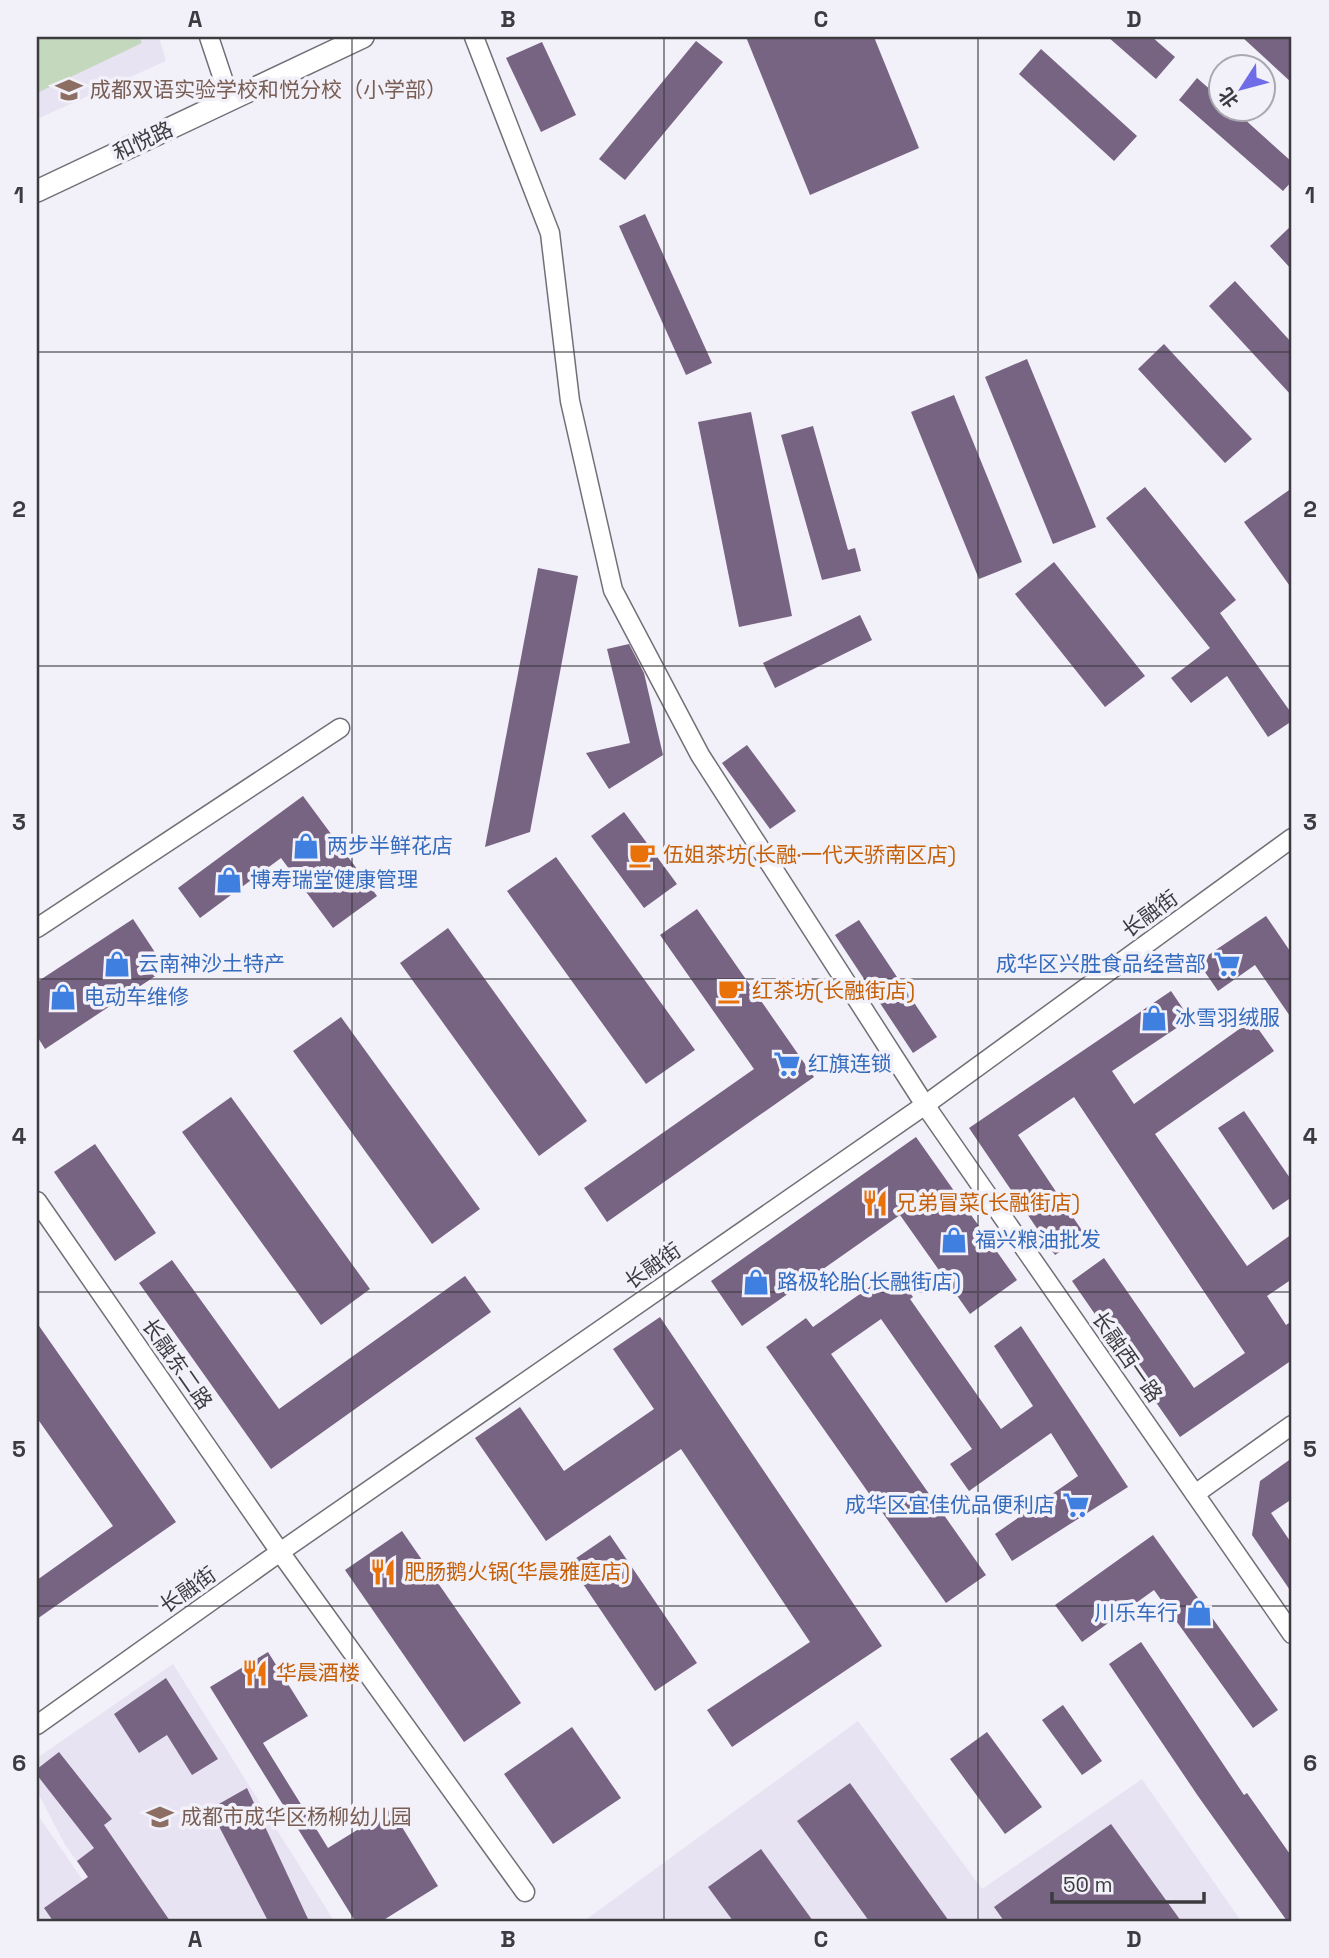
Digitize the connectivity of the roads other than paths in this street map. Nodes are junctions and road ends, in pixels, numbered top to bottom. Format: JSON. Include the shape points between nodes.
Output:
{"nodes":[{"id":1,"x":209,"y":37,"type":"edge"},
{"id":2,"x":363,"y":37,"type":"edge"},
{"id":3,"x":474,"y":37,"type":"edge"},
{"id":4,"x":230,"y":100,"type":"junction"},
{"id":5,"x":37,"y":191,"type":"edge"},
{"id":6,"x":340,"y":728,"type":"dead end"},
{"id":7,"x":1292,"y":838,"type":"edge"},
{"id":8,"x":37,"y":928,"type":"edge"},
{"id":9,"x":925,"y":1105,"type":"junction"},
{"id":10,"x":37,"y":1201,"type":"edge"},
{"id":11,"x":1292,"y":1425,"type":"edge"},
{"id":12,"x":1195,"y":1494,"type":"junction"},
{"id":13,"x":279,"y":1552,"type":"junction"},
{"id":14,"x":1292,"y":1634,"type":"edge"},
{"id":15,"x":37,"y":1725,"type":"edge"},
{"id":16,"x":525,"y":1892,"type":"dead end"}],
"edges":[{"from":1,"to":4,"type":"street"},
{"from":2,"to":4,"type":"street","name":"和悦路"},
{"from":3,"to":9,"type":"street","name":"长融西一路","via":[[550,233],[570,401],[613,590],[699,755]]},
{"from":4,"to":5,"type":"street","name":"和悦路"},
{"from":6,"to":8,"type":"street"},
{"from":7,"to":9,"type":"street","name":"长融街"},
{"from":9,"to":12,"type":"street","name":"长融西一路"},
{"from":9,"to":13,"type":"street","name":"长融街"},
{"from":10,"to":13,"type":"street","name":"长融东二路"},
{"from":11,"to":12,"type":"street"},
{"from":12,"to":14,"type":"street","name":"长融西一路"},
{"from":13,"to":15,"type":"street","name":"长融街"},
{"from":13,"to":16,"type":"street","name":"长融东二路"}]}
